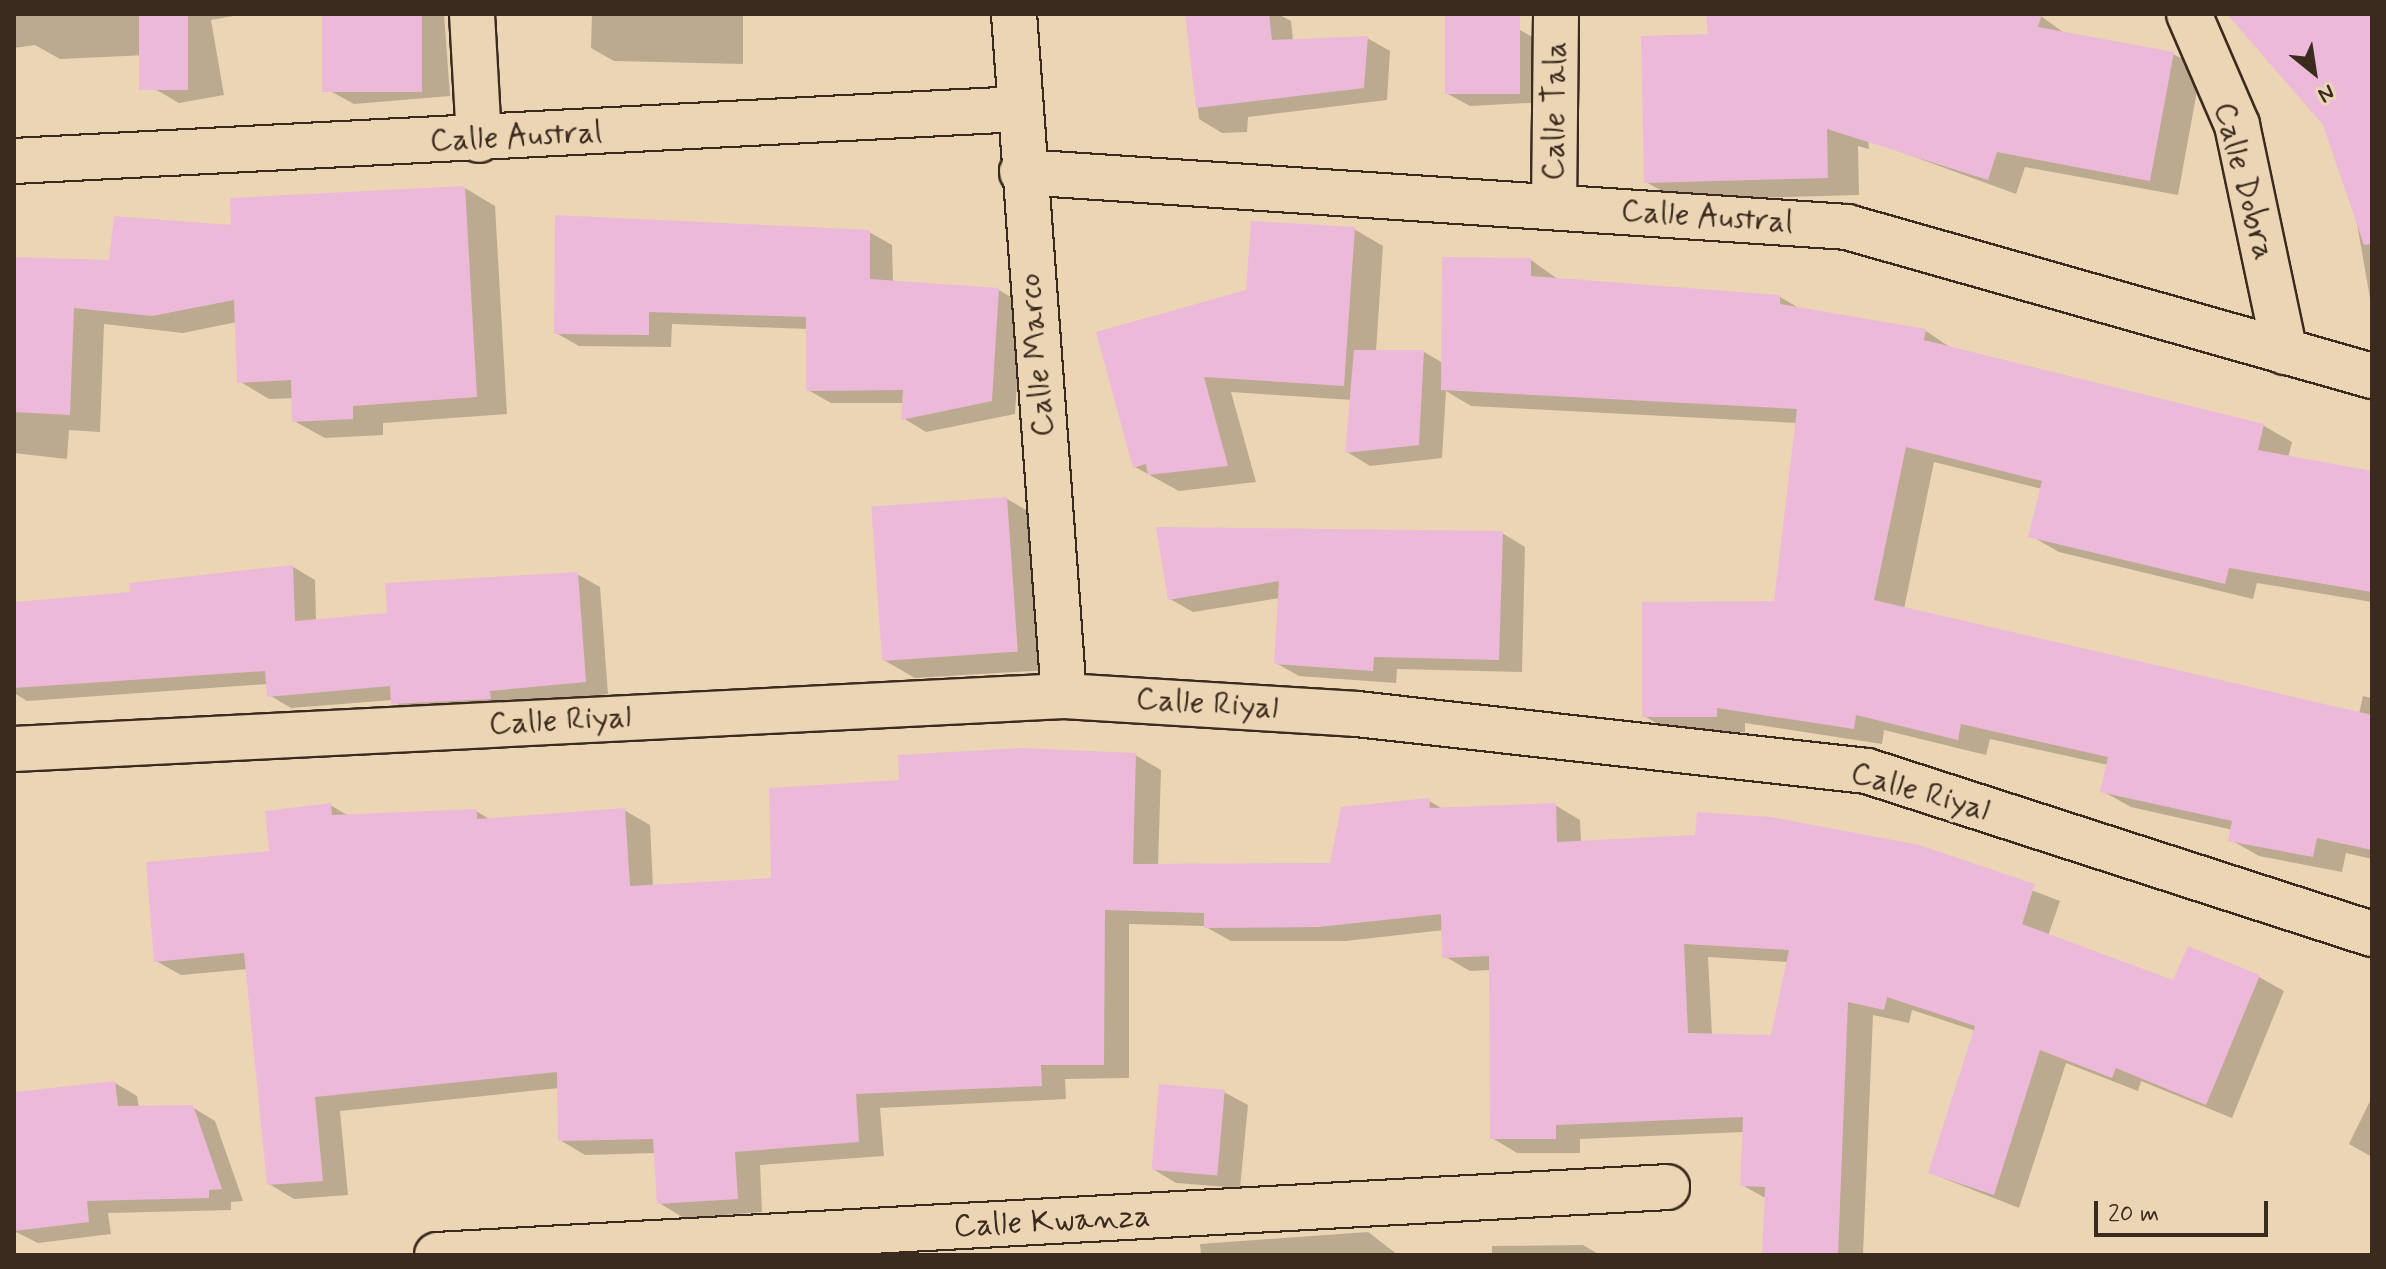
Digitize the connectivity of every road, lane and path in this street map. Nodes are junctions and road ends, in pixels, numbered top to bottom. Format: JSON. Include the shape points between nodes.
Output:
{"nodes":[{"id":1,"x":472,"y":14,"type":"edge"},
{"id":2,"x":1014,"y":14,"type":"edge"},
{"id":3,"x":1556,"y":14,"type":"edge"},
{"id":4,"x":2189,"y":14,"type":"edge"},
{"id":5,"x":1019,"y":109,"type":"junction"},
{"id":6,"x":479,"y":140,"type":"junction"},
{"id":7,"x":14,"y":161,"type":"edge"},
{"id":8,"x":1022,"y":172,"type":"junction"},
{"id":9,"x":1554,"y":207,"type":"junction"},
{"id":10,"x":2285,"y":352,"type":"junction"},
{"id":11,"x":2372,"y":376,"type":"edge"},
{"id":12,"x":1064,"y":696,"type":"junction"},
{"id":13,"x":14,"y":749,"type":"edge"},
{"id":14,"x":2372,"y":934,"type":"edge"},
{"id":15,"x":1667,"y":1187,"type":"dead end"},
{"id":16,"x":1084,"y":1238,"type":"edge"},
{"id":17,"x":437,"y":1255,"type":"edge"}],
"edges":[{"from":1,"to":6,"type":"street"},
{"from":2,"to":5,"type":"street","name":"Calle Marco"},
{"from":3,"to":9,"type":"street","name":"Calle Tala"},
{"from":4,"to":10,"type":"street","name":"Calle Dobra","via":[[2237,125]]},
{"from":5,"to":6,"type":"street","name":"Calle Austral"},
{"from":5,"to":8,"type":"street","name":"Calle Marco"},
{"from":6,"to":7,"type":"street","name":"Calle Austral"},
{"from":8,"to":9,"type":"street","name":"Calle Austral"},
{"from":8,"to":12,"type":"street","name":"Calle Marco"},
{"from":9,"to":10,"type":"street","name":"Calle Austral","via":[[1847,227]]},
{"from":10,"to":11,"type":"street","name":"Calle Austral"},
{"from":12,"to":13,"type":"street","name":"Calle Riyal"},
{"from":12,"to":14,"type":"street","name":"Calle Riyal","via":[[1357,714],[1867,771]]},
{"from":15,"to":16,"type":"street","name":"Calle Kwanza"},
{"from":16,"to":17,"type":"street","name":"Calle Kwanza"}]}
